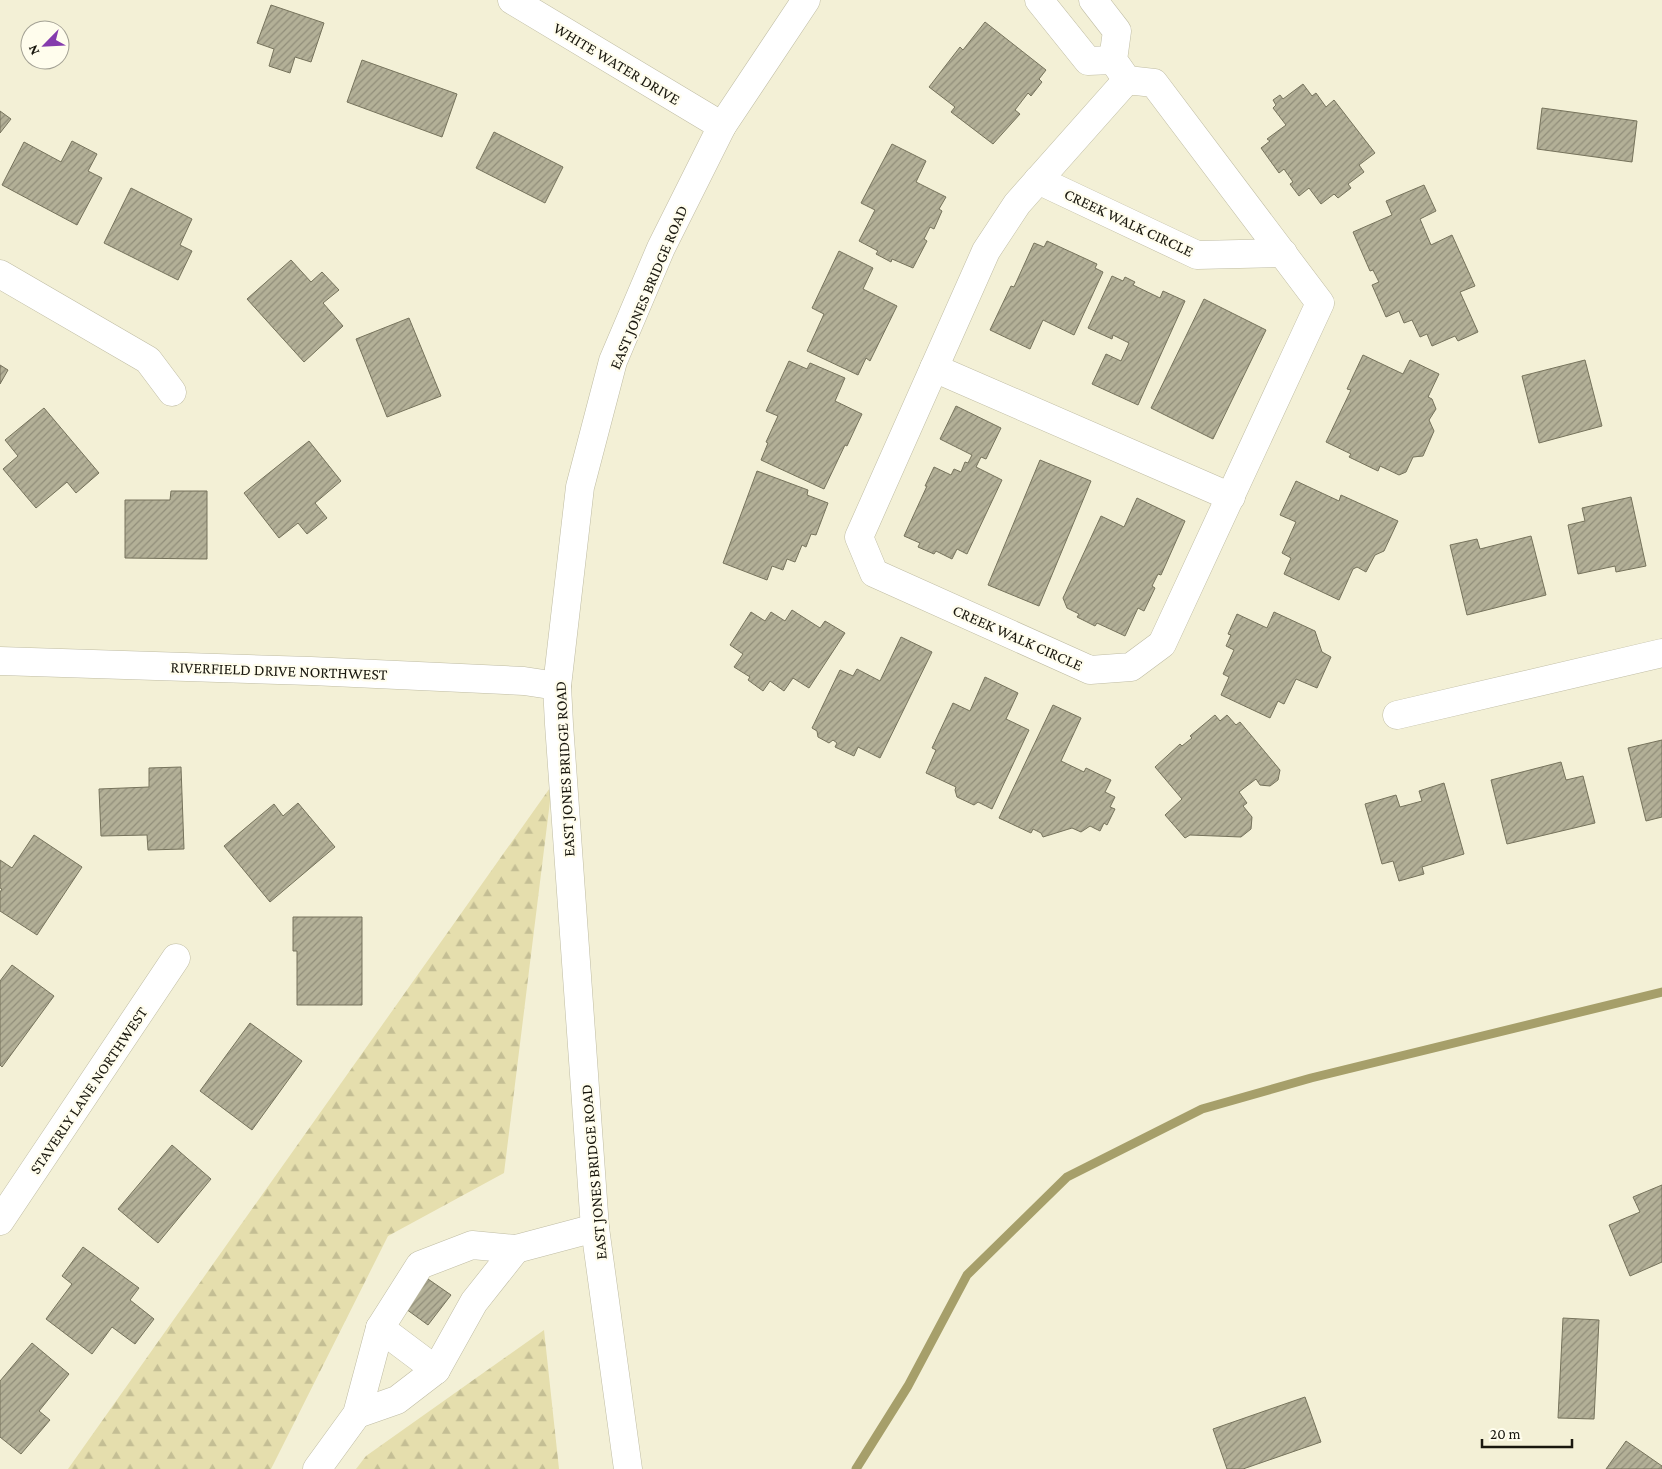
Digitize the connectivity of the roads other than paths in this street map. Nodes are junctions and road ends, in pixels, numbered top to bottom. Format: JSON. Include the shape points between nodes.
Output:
{"nodes":[{"id":1,"x":512,"y":0,"type":"edge"},
{"id":2,"x":806,"y":0,"type":"edge"},
{"id":3,"x":1039,"y":0,"type":"edge"},
{"id":4,"x":1093,"y":0,"type":"edge"},
{"id":5,"x":1120,"y":70,"type":"junction"},
{"id":6,"x":722,"y":126,"type":"junction"},
{"id":7,"x":1038,"y":180,"type":"junction"},
{"id":8,"x":1283,"y":253,"type":"junction"},
{"id":9,"x":0,"y":274,"type":"edge"},
{"id":10,"x":934,"y":368,"type":"junction"},
{"id":11,"x":172,"y":392,"type":"dead end"},
{"id":12,"x":1231,"y":497,"type":"junction"},
{"id":13,"x":1662,"y":653,"type":"edge"},
{"id":14,"x":0,"y":661,"type":"edge"},
{"id":15,"x":557,"y":686,"type":"junction"},
{"id":16,"x":1398,"y":715,"type":"dead end"},
{"id":17,"x":176,"y":958,"type":"dead end"},
{"id":18,"x":0,"y":1221,"type":"edge"},
{"id":19,"x":595,"y":1228,"type":"junction"},
{"id":20,"x":516,"y":1249,"type":"junction"},
{"id":21,"x":380,"y":1328,"type":"junction"},
{"id":22,"x":436,"y":1370,"type":"junction"},
{"id":23,"x":357,"y":1414,"type":"junction"},
{"id":24,"x":317,"y":1469,"type":"edge"},
{"id":25,"x":628,"y":1469,"type":"edge"}],
"edges":[{"from":1,"to":6,"type":"street","name":"WHITE WATER DRIVE"},
{"from":2,"to":6,"type":"street","name":"EAST JONES BRIDGE ROAD"},
{"from":3,"to":5,"type":"street","name":"CREEK WALK CIRCLE","via":[[1088,61]]},
{"from":4,"to":5,"type":"street","via":[[1117,31]]},
{"from":5,"to":7,"type":"street","name":"CREEK WALK CIRCLE"},
{"from":5,"to":8,"type":"street","name":"CREEK WALK CIRCLE","via":[[1154,83]]},
{"from":6,"to":15,"type":"street","name":"EAST JONES BRIDGE ROAD","via":[[662,248],[613,361],[580,487]]},
{"from":7,"to":8,"type":"street","name":"CREEK WALK CIRCLE","via":[[1197,255]]},
{"from":7,"to":10,"type":"street","name":"CREEK WALK CIRCLE","via":[[1017,204],[986,251]]},
{"from":8,"to":12,"type":"street","name":"CREEK WALK CIRCLE","via":[[1320,304]]},
{"from":9,"to":11,"type":"street","via":[[148,360]]},
{"from":10,"to":12,"type":"street"},
{"from":10,"to":12,"type":"street","name":"CREEK WALK CIRCLE","via":[[859,537],[874,572],[1090,670],[1131,667],[1162,644]]},
{"from":13,"to":16,"type":"street"},
{"from":14,"to":15,"type":"street","name":"RIVERFIELD DRIVE NORTHWEST","via":[[321,671],[524,681]]},
{"from":15,"to":19,"type":"street","name":"EAST JONES BRIDGE ROAD"},
{"from":17,"to":18,"type":"street","name":"STAVERLY LANE NORTHWEST"},
{"from":19,"to":20,"type":"street"},
{"from":19,"to":25,"type":"street","name":"EAST JONES BRIDGE ROAD"},
{"from":20,"to":21,"type":"street","via":[[472,1245],[420,1265]]},
{"from":20,"to":22,"type":"street","via":[[474,1302]]},
{"from":21,"to":22,"type":"street"},
{"from":21,"to":23,"type":"street"},
{"from":22,"to":23,"type":"street","via":[[397,1400]]},
{"from":23,"to":24,"type":"street"}]}
